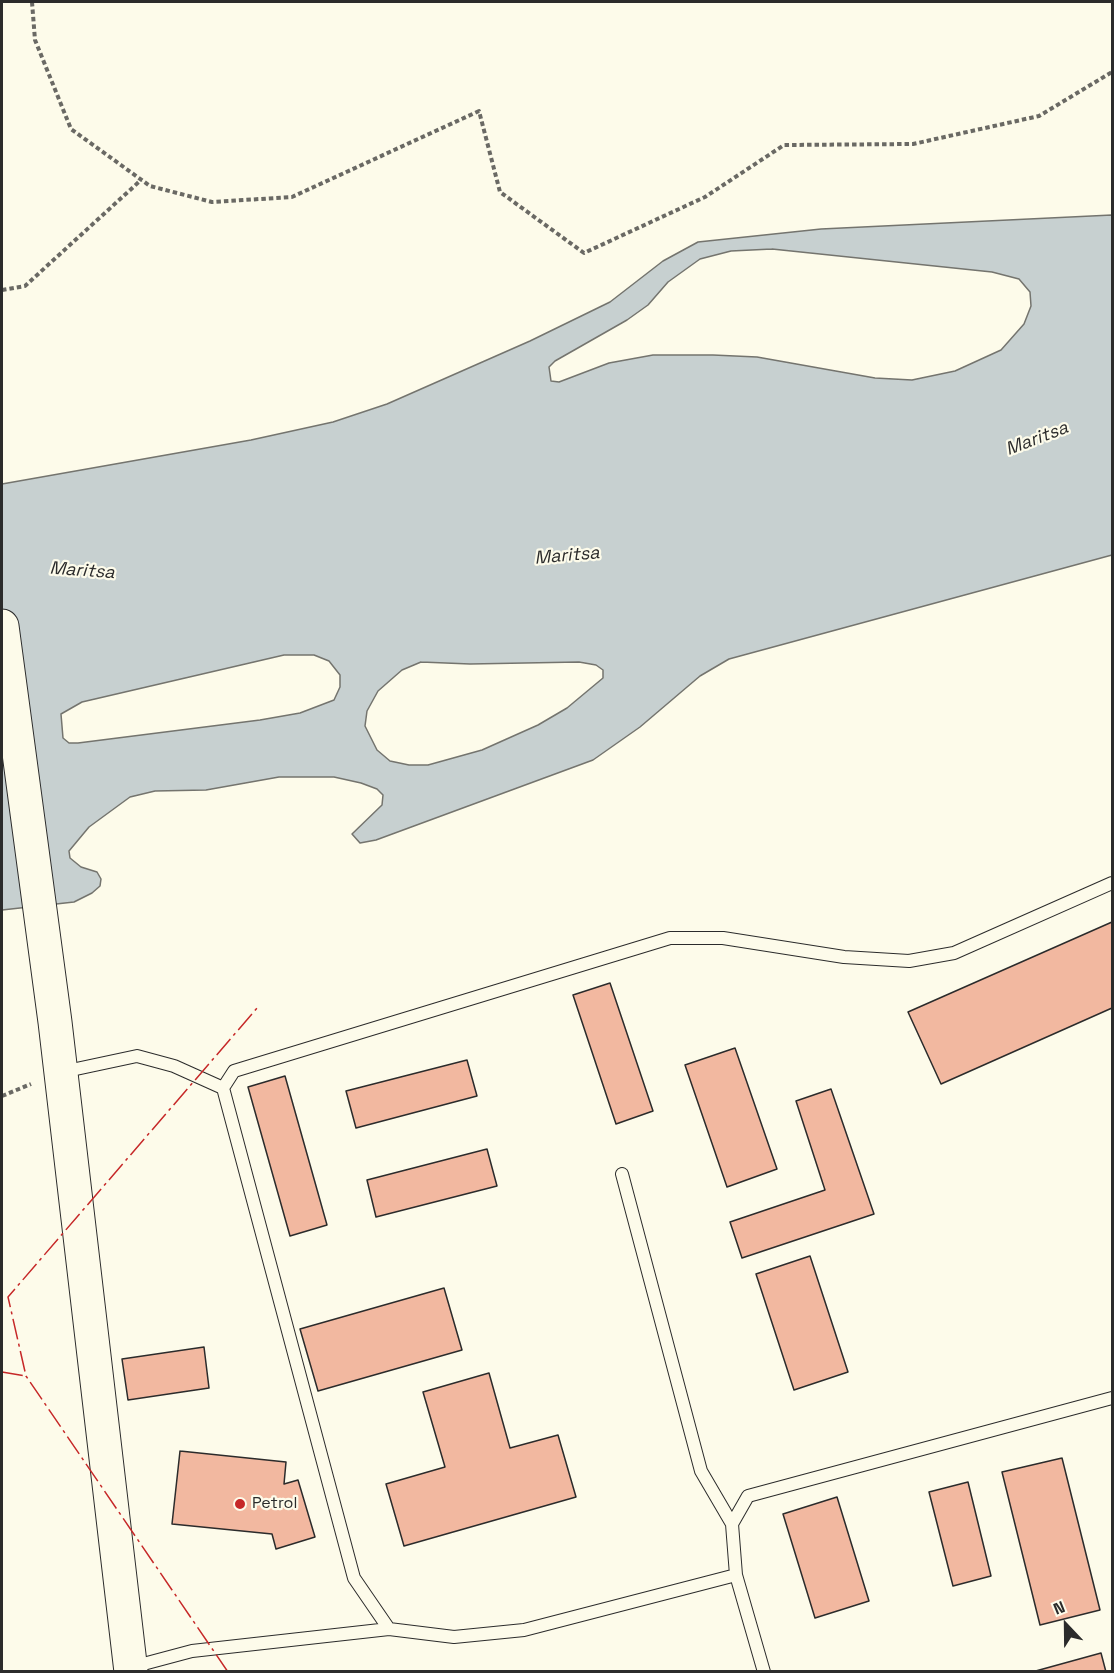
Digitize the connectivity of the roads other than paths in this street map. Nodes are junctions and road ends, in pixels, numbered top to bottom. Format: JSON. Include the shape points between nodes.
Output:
{"nodes":[{"id":1,"x":2,"y":626,"type":"edge"},
{"id":2,"x":1113,"y":883,"type":"edge"},
{"id":3,"x":61,"y":1072,"type":"junction"},
{"id":4,"x":223,"y":1088,"type":"junction"},
{"id":5,"x":622,"y":1174,"type":"dead end"},
{"id":6,"x":1113,"y":1398,"type":"edge"},
{"id":7,"x":732,"y":1524,"type":"junction"},
{"id":8,"x":736,"y":1575,"type":"junction"},
{"id":9,"x":389,"y":1629,"type":"junction"},
{"id":10,"x":131,"y":1669,"type":"edge"},
{"id":11,"x":764,"y":1671,"type":"edge"}],
"edges":[{"from":1,"to":3,"type":"main road"},
{"from":2,"to":4,"type":"lane","via":[[954,953],[909,962],[844,957],[723,938],[670,938],[234,1071]]},
{"from":3,"to":4,"type":"lane","via":[[137,1056],[174,1066]]},
{"from":3,"to":10,"type":"main road"},
{"from":4,"to":9,"type":"lane","via":[[354,1578]]},
{"from":5,"to":7,"type":"lane","via":[[701,1471]]},
{"from":6,"to":7,"type":"lane","via":[[748,1496]]},
{"from":7,"to":8,"type":"lane"},
{"from":8,"to":9,"type":"lane","via":[[524,1630],[454,1637]]},
{"from":8,"to":11,"type":"lane"},
{"from":9,"to":10,"type":"lane","via":[[192,1652]]}]}
